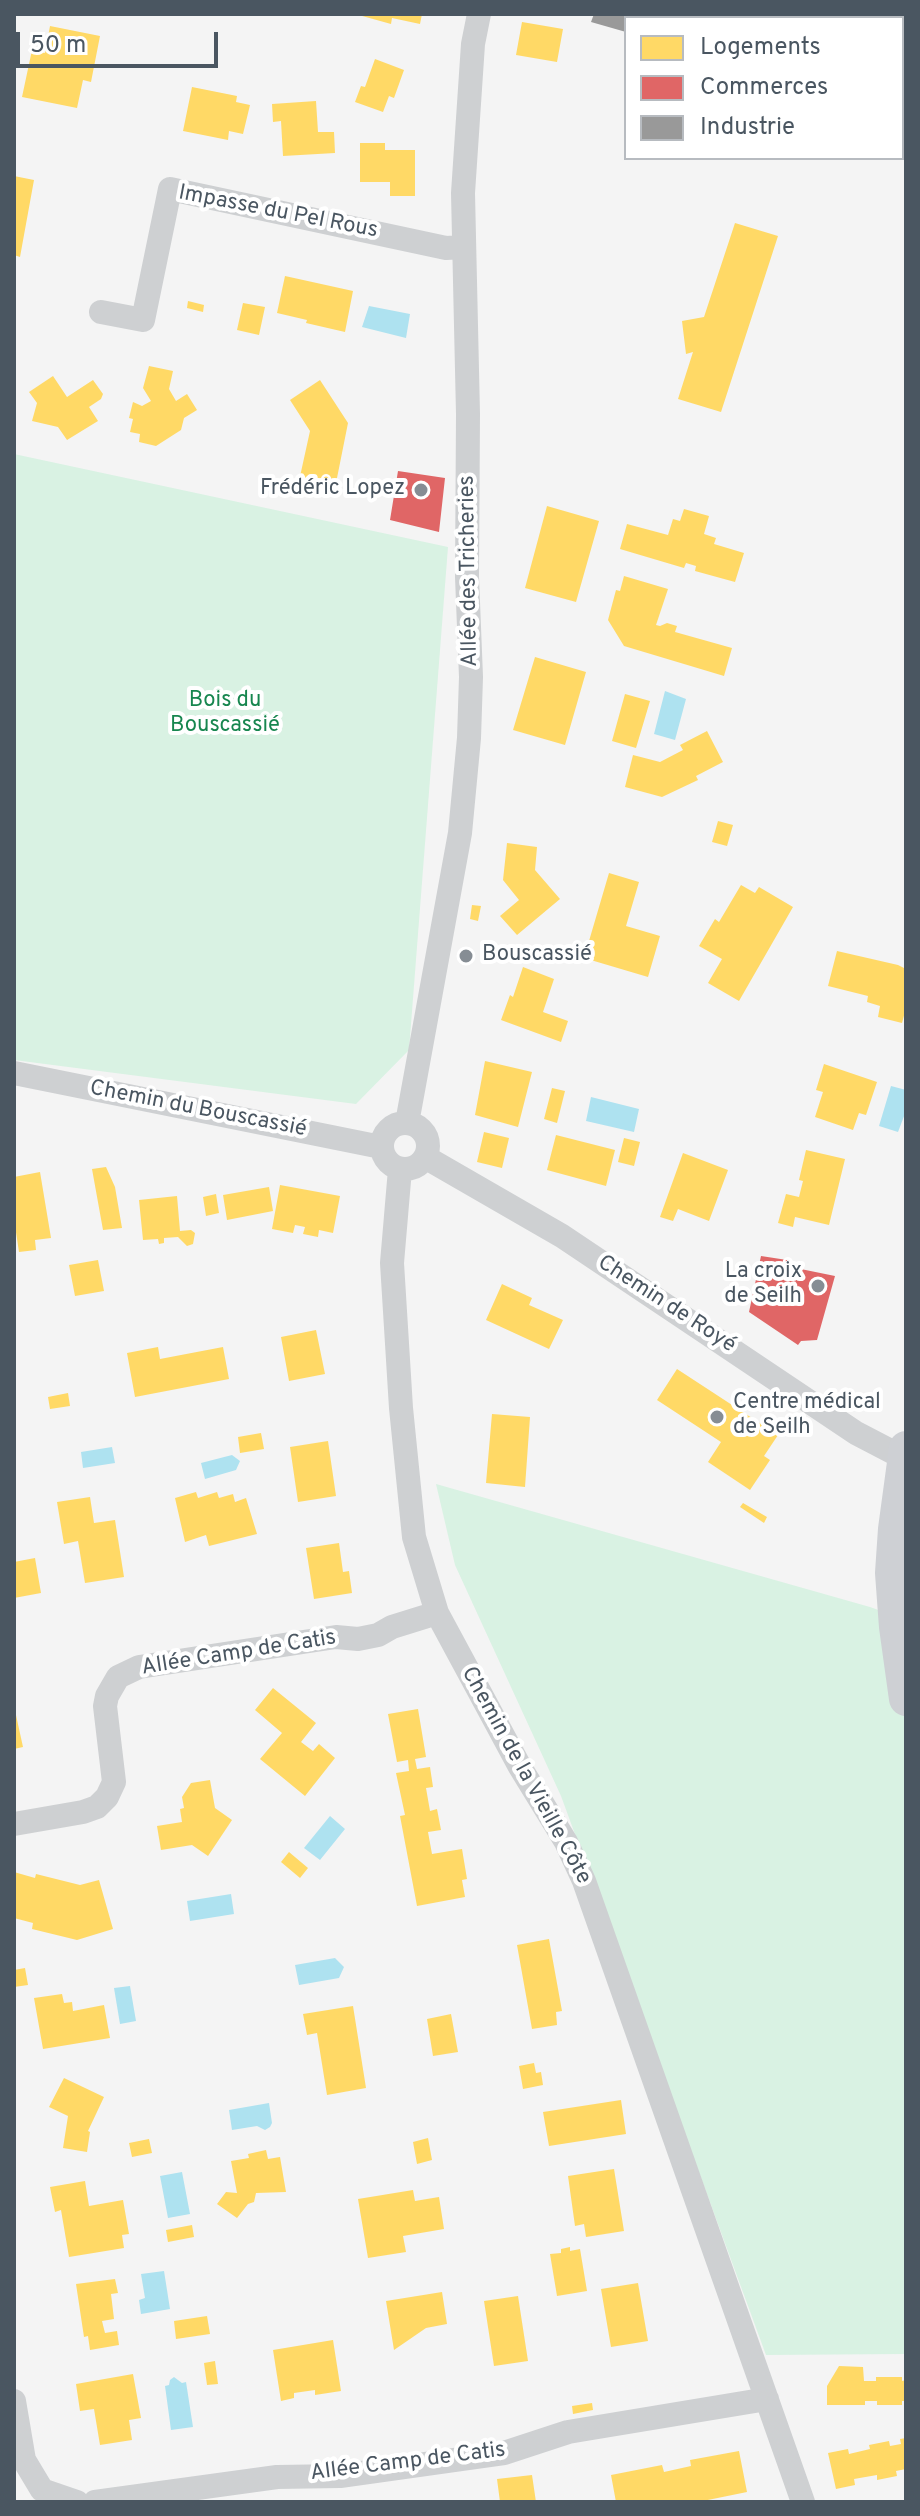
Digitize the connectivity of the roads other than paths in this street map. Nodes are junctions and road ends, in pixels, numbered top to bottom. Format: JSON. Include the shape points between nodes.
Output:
{"nodes":[{"id":1,"x":479,"y":14,"type":"edge"},
{"id":2,"x":464,"y":247,"type":"junction"},
{"id":3,"x":101,"y":312,"type":"dead end"},
{"id":4,"x":14,"y":1073,"type":"edge"},
{"id":5,"x":407,"y":1123,"type":"junction"},
{"id":6,"x":381,"y":1147,"type":"junction"},
{"id":7,"x":425,"y":1157,"type":"junction"},
{"id":8,"x":400,"y":1169,"type":"junction"},
{"id":9,"x":905,"y":1453,"type":"edge"},
{"id":10,"x":437,"y":1613,"type":"junction"},
{"id":11,"x":906,"y":1699,"type":"edge"},
{"id":12,"x":14,"y":1824,"type":"edge"},
{"id":13,"x":767,"y":2399,"type":"junction"},
{"id":14,"x":14,"y":2401,"type":"edge"},
{"id":15,"x":77,"y":2502,"type":"edge"},
{"id":16,"x":95,"y":2502,"type":"edge"},
{"id":17,"x":803,"y":2502,"type":"edge"}],
"edges":[{"from":1,"to":2,"type":"street","name":"Allée des Tricheries","via":[[463,193]]},
{"from":2,"to":3,"type":"street","name":"Impasse du Pel Rous","via":[[446,248],[170,189],[143,320]]},
{"from":2,"to":5,"type":"street","name":"Allée des Tricheries","via":[[469,738],[460,833]]},
{"from":4,"to":6,"type":"street","name":"Chemin du Bouscassié"},
{"from":5,"to":6,"type":"street","via":[[389,1129]]},
{"from":5,"to":7,"type":"street","via":[[423,1132]]},
{"from":6,"to":8,"type":"street","via":[[384,1157]]},
{"from":7,"to":8,"type":"street","via":[[414,1167]]},
{"from":7,"to":9,"type":"street","name":"Chemin de Royé","via":[[562,1236],[856,1433]]},
{"from":8,"to":10,"type":"street","name":"Chemin de la Vieille Côte","via":[[392,1263],[401,1408],[414,1537]]},
{"from":9,"to":11,"type":"main road","via":[[892,1573]]},
{"from":10,"to":12,"type":"street","name":"Allée Camp de Catis","via":[[378,1635],[139,1667],[118,1677],[105,1706],[114,1782],[107,1797],[83,1812]]},
{"from":10,"to":13,"type":"street","name":"Chemin de la Vieille Côte","via":[[584,1881]]},
{"from":13,"to":16,"type":"street","name":"Allée Camp de Catis","via":[[568,2432],[504,2453]]},
{"from":13,"to":17,"type":"street","name":"Chemin de la Vieille Côte"},
{"from":14,"to":15,"type":"street","via":[[24,2460],[42,2490]]}]}
